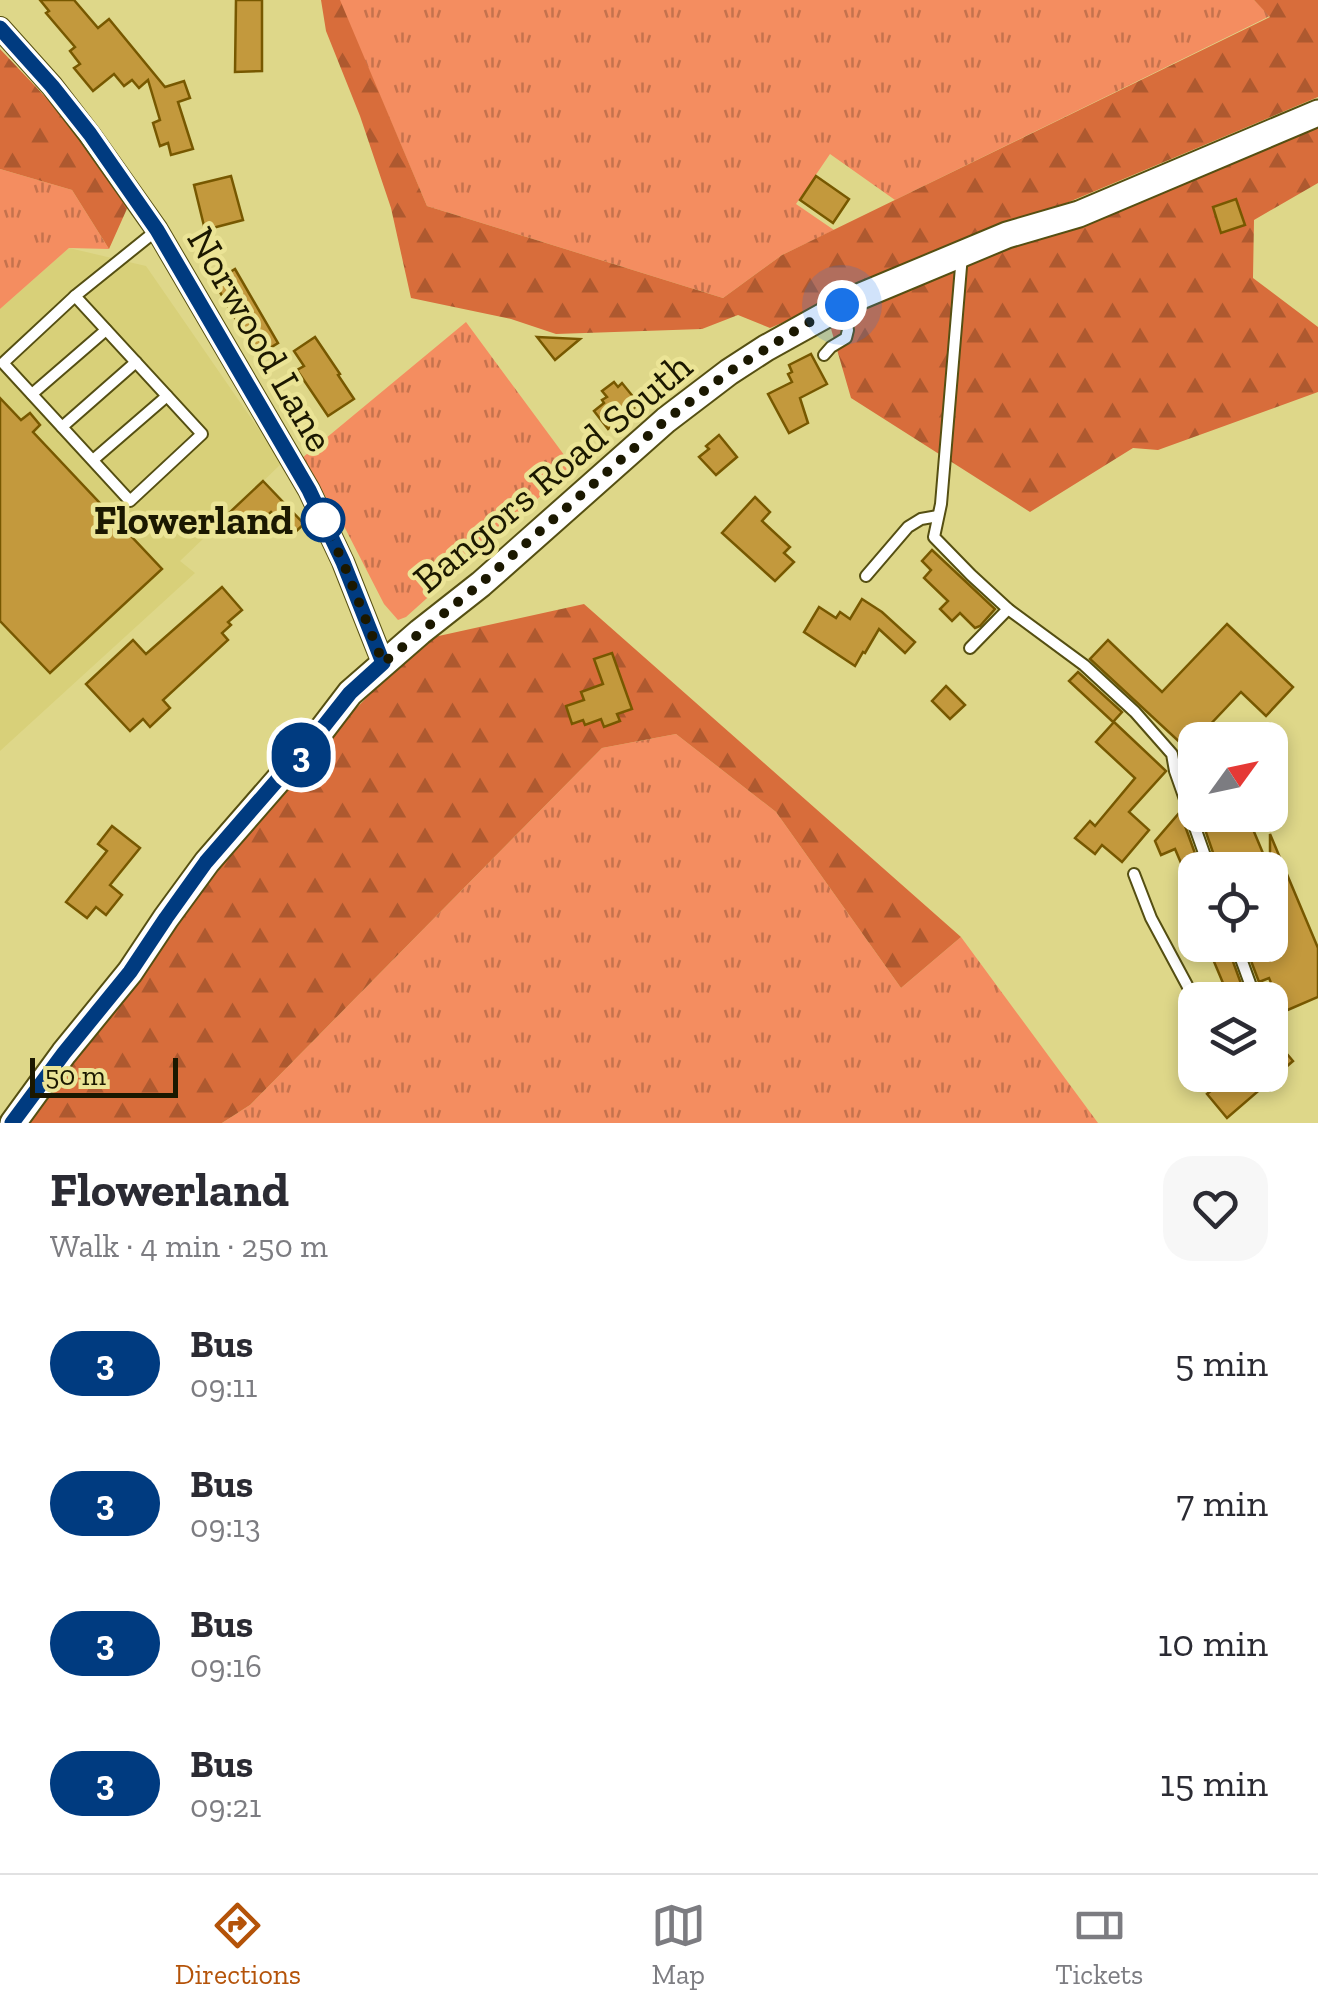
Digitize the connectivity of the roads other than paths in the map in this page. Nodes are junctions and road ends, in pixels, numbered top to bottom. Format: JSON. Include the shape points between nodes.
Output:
{"nodes":[{"id":1,"x":0,"y":28,"type":"edge"},
{"id":2,"x":1318,"y":113,"type":"edge"},
{"id":3,"x":157,"y":230,"type":"junction"},
{"id":4,"x":962,"y":254,"type":"junction"},
{"id":5,"x":75,"y":296,"type":"junction"},
{"id":6,"x":842,"y":305,"type":"junction"},
{"id":7,"x":106,"y":330,"type":"junction"},
{"id":8,"x":824,"y":355,"type":"dead end"},
{"id":9,"x":136,"y":362,"type":"junction"},
{"id":10,"x":32,"y":394,"type":"junction"},
{"id":11,"x":166,"y":396,"type":"junction"},
{"id":12,"x":62,"y":427,"type":"junction"},
{"id":13,"x":93,"y":460,"type":"junction"},
{"id":14,"x":940,"y":510,"type":"junction"},
{"id":15,"x":866,"y":576,"type":"dead end"},
{"id":16,"x":1008,"y":609,"type":"junction"},
{"id":17,"x":970,"y":648,"type":"dead end"},
{"id":18,"x":383,"y":663,"type":"junction"},
{"id":19,"x":1204,"y":852,"type":"edge"},
{"id":20,"x":1134,"y":874,"type":"dead end"},
{"id":21,"x":1186,"y":982,"type":"edge"},
{"id":22,"x":12,"y":1123,"type":"edge"}],
"edges":[{"from":1,"to":3,"type":"street","name":"Norwood Lane","via":[[90,134]]},
{"from":2,"to":4,"type":"street","name":"Bangors Road South","via":[[1079,214]]},
{"from":3,"to":5,"type":"lane"},
{"from":3,"to":18,"type":"street","name":"Norwood Lane","via":[[309,490]]},
{"from":4,"to":6,"type":"street","name":"Bangors Road South"},
{"from":4,"to":14,"type":"lane"},
{"from":5,"to":7,"type":"lane"},
{"from":5,"to":10,"type":"lane","via":[[3,362]]},
{"from":6,"to":8,"type":"lane","via":[[846,338]]},
{"from":6,"to":18,"type":"street","name":"Bangors Road South","via":[[729,372],[666,420]]},
{"from":7,"to":9,"type":"lane"},
{"from":7,"to":10,"type":"lane"},
{"from":9,"to":11,"type":"lane"},
{"from":9,"to":12,"type":"lane"},
{"from":10,"to":12,"type":"lane"},
{"from":11,"to":13,"type":"lane"},
{"from":11,"to":13,"type":"lane","via":[[202,434],[130,501]]},
{"from":12,"to":13,"type":"lane"},
{"from":14,"to":15,"type":"lane","via":[[908,527]]},
{"from":14,"to":16,"type":"lane","via":[[934,538]]},
{"from":16,"to":17,"type":"lane"},
{"from":16,"to":19,"type":"lane","via":[[1084,664],[1172,754]]},
{"from":18,"to":22,"type":"street","name":"Bangors Road South","via":[[206,862]]},
{"from":20,"to":21,"type":"lane"}]}
